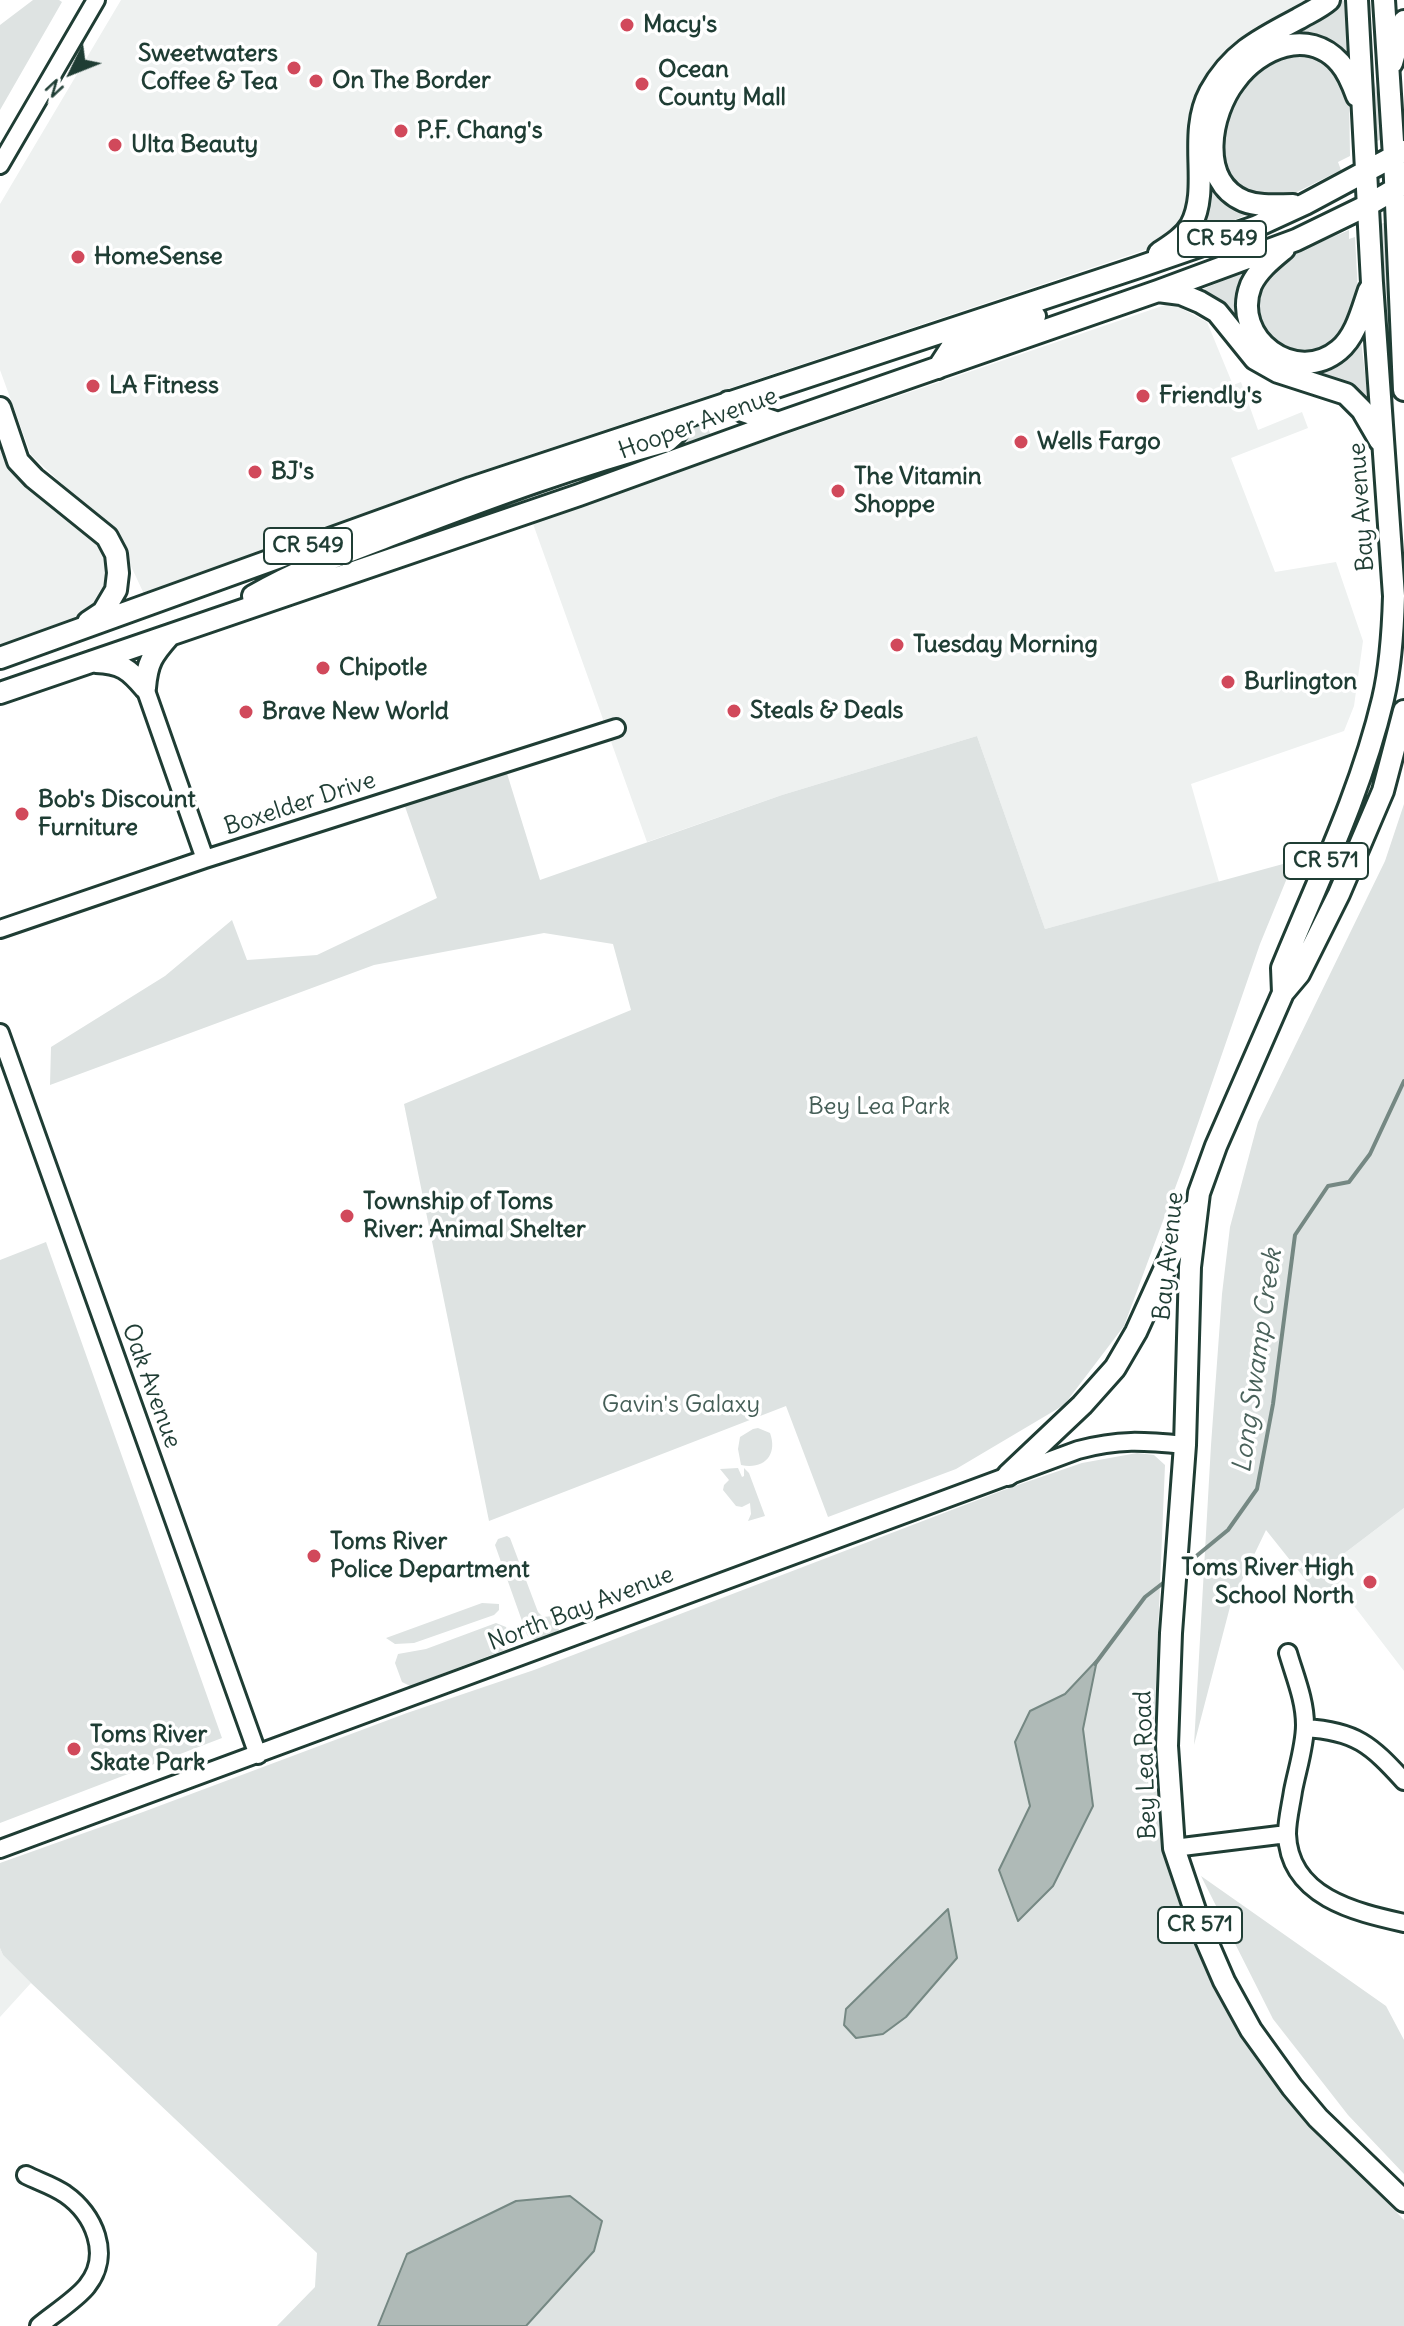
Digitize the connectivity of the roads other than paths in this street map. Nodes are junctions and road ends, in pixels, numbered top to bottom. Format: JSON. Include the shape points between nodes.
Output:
{"nodes":[{"id":1,"x":96,"y":0,"type":"edge"},
{"id":2,"x":1329,"y":0,"type":"edge"},
{"id":3,"x":1357,"y":0,"type":"edge"},
{"id":4,"x":1374,"y":0,"type":"edge"},
{"id":5,"x":1384,"y":0,"type":"edge"},
{"id":6,"x":1404,"y":21,"type":"edge"},
{"id":7,"x":1389,"y":71,"type":"junction"},
{"id":8,"x":1362,"y":109,"type":"junction"},
{"id":9,"x":1399,"y":154,"type":"edge"},
{"id":10,"x":0,"y":165,"type":"edge"},
{"id":11,"x":1367,"y":171,"type":"junction"},
{"id":12,"x":1399,"y":186,"type":"edge"},
{"id":13,"x":1305,"y":204,"type":"junction"},
{"id":14,"x":1368,"y":205,"type":"junction"},
{"id":15,"x":1296,"y":240,"type":"junction"},
{"id":16,"x":1400,"y":260,"type":"edge"},
{"id":17,"x":1136,"y":268,"type":"junction"},
{"id":18,"x":1372,"y":283,"type":"junction"},
{"id":19,"x":1089,"y":284,"type":"junction"},
{"id":20,"x":1158,"y":291,"type":"junction"},
{"id":21,"x":938,"y":368,"type":"junction"},
{"id":22,"x":1404,"y":390,"type":"edge"},
{"id":23,"x":728,"y":402,"type":"junction"},
{"id":24,"x":0,"y":408,"type":"edge"},
{"id":25,"x":681,"y":419,"type":"junction"},
{"id":26,"x":778,"y":423,"type":"junction"},
{"id":27,"x":1384,"y":447,"type":"junction"},
{"id":28,"x":215,"y":618,"type":"junction"},
{"id":29,"x":73,"y":632,"type":"junction"},
{"id":30,"x":172,"y":633,"type":"junction"},
{"id":31,"x":0,"y":658,"type":"edge"},
{"id":32,"x":92,"y":662,"type":"junction"},
{"id":33,"x":145,"y":688,"type":"junction"},
{"id":34,"x":0,"y":693,"type":"edge"},
{"id":35,"x":1404,"y":711,"type":"edge"},
{"id":36,"x":616,"y":728,"type":"dead end"},
{"id":37,"x":205,"y":859,"type":"junction"},
{"id":38,"x":5,"y":924,"type":"edge"},
{"id":39,"x":0,"y":939,"type":"edge"},
{"id":40,"x":1283,"y":993,"type":"junction"},
{"id":41,"x":0,"y":1033,"type":"edge"},
{"id":42,"x":1199,"y":1193,"type":"junction"},
{"id":43,"x":1185,"y":1445,"type":"junction"},
{"id":44,"x":1008,"y":1475,"type":"junction"},
{"id":45,"x":1288,"y":1653,"type":"dead end"},
{"id":46,"x":1305,"y":1728,"type":"junction"},
{"id":47,"x":258,"y":1755,"type":"junction"},
{"id":48,"x":1404,"y":1781,"type":"edge"},
{"id":49,"x":1287,"y":1834,"type":"junction"},
{"id":50,"x":1174,"y":1848,"type":"junction"},
{"id":51,"x":0,"y":1849,"type":"edge"},
{"id":52,"x":1404,"y":1923,"type":"edge"},
{"id":53,"x":26,"y":2175,"type":"dead end"},
{"id":54,"x":1404,"y":2201,"type":"edge"},
{"id":55,"x":39,"y":2326,"type":"edge"}],
"edges":[{"from":1,"to":10,"type":"street"},
{"from":2,"to":17,"type":"main road","via":[[1252,44],[1220,77],[1200,124],[1194,217],[1183,235]]},
{"from":3,"to":8,"type":"main road","name":"Bay Avenue","number":"CR 571"},
{"from":4,"to":7,"type":"main road"},
{"from":5,"to":7,"type":"main road"},
{"from":6,"to":7,"type":"main road"},
{"from":7,"to":9,"type":"main road"},
{"from":8,"to":11,"type":"main road","name":"Bay Avenue","number":"CR 571"},
{"from":8,"to":13,"type":"main road","via":[[1340,63],[1307,43],[1277,47],[1263,55],[1227,92],[1212,155],[1222,183],[1245,201]]},
{"from":9,"to":11,"type":"main road","name":"Hooper Avenue","number":"CR 549"},
{"from":9,"to":12,"type":"main road"},
{"from":11,"to":13,"type":"main road","name":"Hooper Avenue","number":"CR 549"},
{"from":11,"to":14,"type":"main road","name":"Bay Avenue","number":"CR 571"},
{"from":12,"to":14,"type":"main road","name":"Hooper Avenue","number":"CR 549"},
{"from":12,"to":16,"type":"main road"},
{"from":13,"to":17,"type":"main road","name":"Hooper Avenue","number":"CR 549"},
{"from":14,"to":15,"type":"main road","name":"Hooper Avenue","number":"CR 549"},
{"from":14,"to":18,"type":"main road","name":"Bay Avenue","number":"CR 571"},
{"from":15,"to":18,"type":"main road","via":[[1260,272],[1248,302],[1253,332],[1278,356],[1299,362],[1338,351],[1356,325]]},
{"from":15,"to":20,"type":"main road","name":"Hooper Avenue","number":"CR 549"},
{"from":16,"to":22,"type":"main road"},
{"from":17,"to":19,"type":"main road","name":"Hooper Avenue","number":"CR 549"},
{"from":18,"to":27,"type":"main road","name":"Bay Avenue","number":"CR 571"},
{"from":19,"to":21,"type":"main road","via":[[1073,302],[951,348]]},
{"from":19,"to":23,"type":"main road","name":"Hooper Avenue","number":"CR 549"},
{"from":20,"to":21,"type":"main road","name":"Hooper Avenue","number":"CR 549"},
{"from":20,"to":27,"type":"main road","via":[[1181,294],[1217,312],[1255,359],[1278,372],[1346,394]]},
{"from":21,"to":26,"type":"main road","name":"Hooper Avenue","number":"CR 549"},
{"from":23,"to":25,"type":"main road","name":"Hooper Avenue","number":"CR 549"},
{"from":23,"to":26,"type":"main road"},
{"from":24,"to":29,"type":"main road","via":[[18,461],[107,537],[116,554],[116,590],[103,612]]},
{"from":25,"to":28,"type":"main road","via":[[667,441],[531,483],[287,576]]},
{"from":25,"to":29,"type":"main road","name":"Hooper Avenue","number":"CR 549","via":[[471,488]]},
{"from":26,"to":28,"type":"main road","name":"Hooper Avenue","number":"CR 549"},
{"from":27,"to":40,"type":"main road","name":"Bay Avenue","number":"CR 571","via":[[1394,596],[1383,697],[1351,800],[1282,968]]},
{"from":28,"to":30,"type":"main road","name":"Hooper Avenue","number":"CR 549"},
{"from":29,"to":31,"type":"main road","name":"Hooper Avenue","number":"CR 549"},
{"from":30,"to":32,"type":"main road","name":"Hooper Avenue","number":"CR 549"},
{"from":30,"to":33,"type":"main road","via":[[147,667]]},
{"from":32,"to":33,"type":"main road","via":[[112,662],[130,671]]},
{"from":32,"to":34,"type":"main road","name":"Hooper Avenue","number":"CR 549"},
{"from":33,"to":37,"type":"street"},
{"from":35,"to":40,"type":"main road","name":"Bay Avenue","number":"CR 571","via":[[1383,791],[1339,894],[1299,974]]},
{"from":36,"to":37,"type":"street","name":"Boxelder Drive"},
{"from":37,"to":38,"type":"street","name":"Boxelder Drive"},
{"from":38,"to":39,"type":"street"},
{"from":40,"to":42,"type":"main road","name":"Bay Avenue","number":"CR 571"},
{"from":41,"to":47,"type":"street","name":"Oak Avenue"},
{"from":42,"to":43,"type":"main road","name":"Bay Avenue","number":"CR 571","via":[[1190,1267]]},
{"from":42,"to":44,"type":"main road","via":[[1115,1368]]},
{"from":43,"to":44,"type":"street","name":"North Bay Avenue","via":[[1106,1442]]},
{"from":43,"to":50,"type":"main road","name":"Bey Lea Road","number":"CR 571","via":[[1167,1746]]},
{"from":44,"to":47,"type":"street","name":"North Bay Avenue"},
{"from":45,"to":46,"type":"street","via":[[1303,1701]]},
{"from":46,"to":48,"type":"street","via":[[1334,1730],[1358,1740]]},
{"from":46,"to":49,"type":"street"},
{"from":47,"to":51,"type":"street","name":"North Bay Avenue"},
{"from":49,"to":50,"type":"street"},
{"from":49,"to":52,"type":"street","via":[[1296,1869],[1307,1883],[1343,1906]]},
{"from":50,"to":54,"type":"main road","name":"Bey Lea Road","number":"CR 571","via":[[1201,1928],[1251,2030],[1318,2118]]},
{"from":53,"to":55,"type":"street","via":[[65,2194],[85,2214],[97,2231],[99,2249],[87,2286]]}]}
